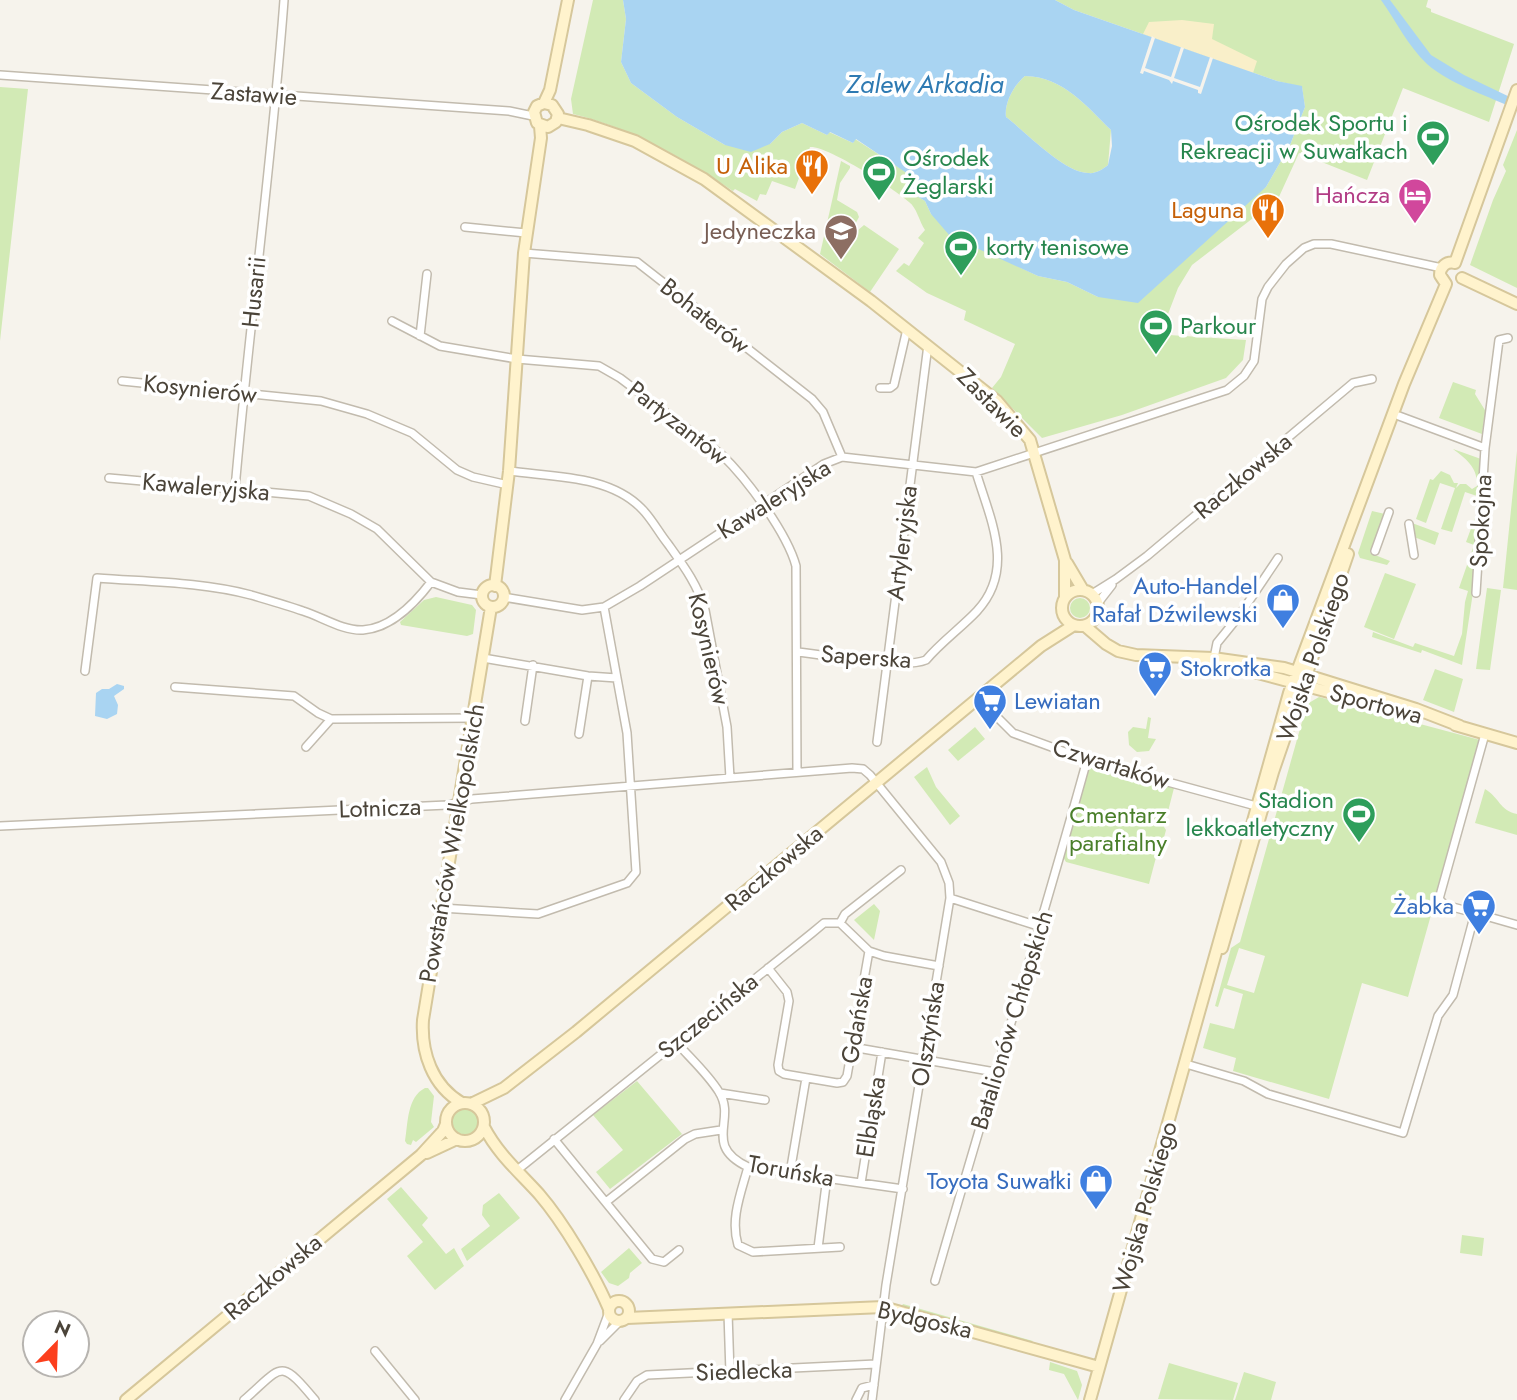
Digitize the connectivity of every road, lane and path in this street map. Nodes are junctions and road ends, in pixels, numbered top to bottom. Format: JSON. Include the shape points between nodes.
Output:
{"nodes":[{"id":1,"x":284,"y":0,"type":"edge"},
{"id":2,"x":568,"y":0,"type":"edge"},
{"id":3,"x":0,"y":75,"type":"edge"},
{"id":4,"x":1516,"y":92,"type":"edge"},
{"id":5,"x":277,"y":95,"type":"junction"},
{"id":6,"x":546,"y":115,"type":"junction"},
{"id":7,"x":465,"y":227,"type":"dead end"},
{"id":8,"x":526,"y":233,"type":"junction"},
{"id":9,"x":524,"y":253,"type":"junction"},
{"id":10,"x":1455,"y":262,"type":"junction"},
{"id":11,"x":1441,"y":268,"type":"junction"},
{"id":12,"x":427,"y":274,"type":"dead end"},
{"id":13,"x":1462,"y":278,"type":"junction"},
{"id":14,"x":1446,"y":284,"type":"junction"},
{"id":15,"x":1517,"y":304,"type":"edge"},
{"id":16,"x":392,"y":321,"type":"dead end"},
{"id":17,"x":907,"y":329,"type":"junction"},
{"id":18,"x":420,"y":336,"type":"junction"},
{"id":19,"x":1508,"y":338,"type":"dead end"},
{"id":20,"x":1422,"y":342,"type":"junction"},
{"id":21,"x":928,"y":345,"type":"junction"},
{"id":22,"x":517,"y":359,"type":"junction"},
{"id":23,"x":1372,"y":379,"type":"dead end"},
{"id":24,"x":122,"y":381,"type":"dead end"},
{"id":25,"x":880,"y":388,"type":"dead end"},
{"id":26,"x":243,"y":394,"type":"junction"},
{"id":27,"x":1399,"y":416,"type":"junction"},
{"id":28,"x":1485,"y":448,"type":"junction"},
{"id":29,"x":1034,"y":453,"type":"junction"},
{"id":30,"x":842,"y":457,"type":"junction"},
{"id":31,"x":911,"y":463,"type":"junction"},
{"id":32,"x":509,"y":471,"type":"junction"},
{"id":33,"x":976,"y":472,"type":"junction"},
{"id":34,"x":109,"y":478,"type":"dead end"},
{"id":35,"x":508,"y":485,"type":"junction"},
{"id":36,"x":235,"y":489,"type":"junction"},
{"id":37,"x":762,"y":505,"type":"junction"},
{"id":38,"x":1389,"y":512,"type":"dead end"},
{"id":39,"x":1409,"y":524,"type":"dead end"},
{"id":40,"x":1375,"y":551,"type":"dead end"},
{"id":41,"x":1414,"y":555,"type":"dead end"},
{"id":42,"x":1278,"y":558,"type":"dead end"},
{"id":43,"x":1065,"y":559,"type":"junction"},
{"id":44,"x":679,"y":560,"type":"junction"},
{"id":45,"x":431,"y":582,"type":"junction"},
{"id":46,"x":495,"y":586,"type":"junction"},
{"id":47,"x":1476,"y":593,"type":"dead end"},
{"id":48,"x":482,"y":595,"type":"junction"},
{"id":49,"x":1091,"y":596,"type":"junction"},
{"id":50,"x":503,"y":597,"type":"junction"},
{"id":51,"x":1065,"y":598,"type":"junction"},
{"id":52,"x":491,"y":607,"type":"junction"},
{"id":53,"x":604,"y":607,"type":"junction"},
{"id":54,"x":1063,"y":614,"type":"junction"},
{"id":55,"x":1095,"y":618,"type":"junction"},
{"id":56,"x":1079,"y":625,"type":"junction"},
{"id":57,"x":1041,"y":646,"type":"junction"},
{"id":58,"x":798,"y":652,"type":"junction"},
{"id":59,"x":1129,"y":653,"type":"junction"},
{"id":60,"x":483,"y":658,"type":"junction"},
{"id":61,"x":1213,"y":661,"type":"junction"},
{"id":62,"x":888,"y":662,"type":"junction"},
{"id":63,"x":533,"y":666,"type":"junction"},
{"id":64,"x":85,"y":671,"type":"dead end"},
{"id":65,"x":588,"y":676,"type":"junction"},
{"id":66,"x":617,"y":678,"type":"junction"},
{"id":67,"x":1299,"y":678,"type":"junction"},
{"id":68,"x":175,"y":687,"type":"dead end"},
{"id":69,"x":979,"y":699,"type":"junction"},
{"id":70,"x":473,"y":718,"type":"junction"},
{"id":71,"x":331,"y":719,"type":"junction"},
{"id":72,"x":525,"y":721,"type":"dead end"},
{"id":73,"x":579,"y":734,"type":"dead end"},
{"id":74,"x":1485,"y":734,"type":"junction"},
{"id":75,"x":877,"y":742,"type":"dead end"},
{"id":76,"x":1517,"y":743,"type":"edge"},
{"id":77,"x":306,"y":747,"type":"dead end"},
{"id":78,"x":1087,"y":760,"type":"junction"},
{"id":79,"x":797,"y":772,"type":"junction"},
{"id":80,"x":730,"y":778,"type":"junction"},
{"id":81,"x":878,"y":783,"type":"junction"},
{"id":82,"x":632,"y":787,"type":"junction"},
{"id":83,"x":459,"y":803,"type":"junction"},
{"id":84,"x":1256,"y":806,"type":"junction"},
{"id":85,"x":0,"y":826,"type":"edge"},
{"id":86,"x":901,"y":870,"type":"dead end"},
{"id":87,"x":950,"y":898,"type":"junction"},
{"id":88,"x":441,"y":908,"type":"junction"},
{"id":89,"x":1475,"y":914,"type":"junction"},
{"id":90,"x":840,"y":923,"type":"junction"},
{"id":91,"x":1517,"y":925,"type":"edge"},
{"id":92,"x":1041,"y":927,"type":"junction"},
{"id":93,"x":869,"y":951,"type":"junction"},
{"id":94,"x":939,"y":966,"type":"junction"},
{"id":95,"x":768,"y":968,"type":"junction"},
{"id":96,"x":1211,"y":974,"type":"junction"},
{"id":97,"x":676,"y":1042,"type":"junction"},
{"id":98,"x":852,"y":1047,"type":"junction"},
{"id":99,"x":881,"y":1052,"type":"junction"},
{"id":100,"x":924,"y":1060,"type":"junction"},
{"id":101,"x":1186,"y":1064,"type":"junction"},
{"id":102,"x":995,"y":1072,"type":"junction"},
{"id":103,"x":436,"y":1077,"type":"junction"},
{"id":104,"x":806,"y":1078,"type":"junction"},
{"id":105,"x":504,"y":1087,"type":"junction"},
{"id":106,"x":720,"y":1093,"type":"junction"},
{"id":107,"x":765,"y":1100,"type":"dead end"},
{"id":108,"x":466,"y":1103,"type":"junction"},
{"id":109,"x":449,"y":1111,"type":"junction"},
{"id":110,"x":484,"y":1122,"type":"junction"},
{"id":111,"x":446,"y":1124,"type":"junction"},
{"id":112,"x":721,"y":1130,"type":"junction"},
{"id":113,"x":457,"y":1139,"type":"junction"},
{"id":114,"x":475,"y":1139,"type":"junction"},
{"id":115,"x":554,"y":1139,"type":"junction"},
{"id":116,"x":421,"y":1155,"type":"junction"},
{"id":117,"x":512,"y":1167,"type":"junction"},
{"id":118,"x":748,"y":1167,"type":"junction"},
{"id":119,"x":790,"y":1173,"type":"junction"},
{"id":120,"x":827,"y":1177,"type":"junction"},
{"id":121,"x":861,"y":1182,"type":"junction"},
{"id":122,"x":903,"y":1189,"type":"junction"},
{"id":123,"x":606,"y":1202,"type":"junction"},
{"id":124,"x":840,"y":1247,"type":"dead end"},
{"id":125,"x":818,"y":1248,"type":"junction"},
{"id":126,"x":679,"y":1250,"type":"dead end"},
{"id":127,"x":935,"y":1281,"type":"dead end"},
{"id":128,"x":597,"y":1282,"type":"junction"},
{"id":129,"x":624,"y":1302,"type":"junction"},
{"id":130,"x":883,"y":1307,"type":"junction"},
{"id":131,"x":609,"y":1310,"type":"junction"},
{"id":132,"x":728,"y":1313,"type":"junction"},
{"id":133,"x":663,"y":1316,"type":"junction"},
{"id":134,"x":623,"y":1320,"type":"junction"},
{"id":135,"x":597,"y":1344,"type":"junction"},
{"id":136,"x":375,"y":1351,"type":"dead end"},
{"id":137,"x":876,"y":1364,"type":"junction"},
{"id":138,"x":1099,"y":1367,"type":"junction"},
{"id":139,"x":730,"y":1373,"type":"junction"},
{"id":140,"x":874,"y":1385,"type":"junction"},
{"id":141,"x":126,"y":1400,"type":"edge"},
{"id":142,"x":244,"y":1400,"type":"edge"},
{"id":143,"x":315,"y":1400,"type":"edge"},
{"id":144,"x":415,"y":1400,"type":"edge"},
{"id":145,"x":565,"y":1400,"type":"edge"},
{"id":146,"x":624,"y":1400,"type":"edge"},
{"id":147,"x":856,"y":1400,"type":"edge"},
{"id":148,"x":872,"y":1400,"type":"edge"},
{"id":149,"x":1090,"y":1400,"type":"edge"}],
"edges":[{"from":1,"to":5,"type":"street","name":"Husarii"},
{"from":2,"to":6,"type":"street"},
{"from":3,"to":5,"type":"street","name":"Zastawie"},
{"from":4,"to":10,"type":"street"},
{"from":5,"to":6,"type":"street","name":"Zastawie"},
{"from":5,"to":26,"type":"street","name":"Husarii"},
{"from":6,"to":8,"type":"street"},
{"from":6,"to":17,"type":"street","name":"Zastawie","via":[[635,141],[704,179]]},
{"from":7,"to":8,"type":"street"},
{"from":8,"to":9,"type":"street"},
{"from":9,"to":22,"type":"street"},
{"from":9,"to":30,"type":"street","name":"Bohaterów","via":[[636,262],[812,399],[823,412]]},
{"from":10,"to":11,"type":"street"},
{"from":10,"to":13,"type":"street","via":[[1462,268]]},
{"from":11,"to":14,"type":"street"},
{"from":11,"to":29,"type":"street","name":"Zastawie","via":[[1314,244],[1297,253],[1268,287],[1262,299],[1254,361],[1236,384]]},
{"from":12,"to":18,"type":"street"},
{"from":13,"to":14,"type":"street","via":[[1457,284]]},
{"from":13,"to":15,"type":"street"},
{"from":14,"to":20,"type":"street"},
{"from":16,"to":18,"type":"street","name":"Partyzantów"},
{"from":17,"to":21,"type":"street","name":"Zastawie"},
{"from":17,"to":25,"type":"street","via":[[894,385]]},
{"from":18,"to":22,"type":"street","name":"Partyzantów","via":[[440,346]]},
{"from":19,"to":28,"type":"street","name":"Spokojna","via":[[1499,340]]},
{"from":20,"to":27,"type":"street","name":"Wojska Polskiego"},
{"from":20,"to":67,"type":"street","name":"Wojska Polskiego"},
{"from":21,"to":29,"type":"street","name":"Zastawie","via":[[997,401],[1030,440]]},
{"from":21,"to":31,"type":"street","name":"Artyleryjska"},
{"from":22,"to":32,"type":"street"},
{"from":22,"to":37,"type":"street","name":"Partyzantów","via":[[586,364],[609,371],[722,455]]},
{"from":23,"to":49,"type":"street","name":"Raczkowska","via":[[1353,383]]},
{"from":24,"to":26,"type":"street","name":"Kosynierów"},
{"from":26,"to":35,"type":"street","name":"Kosynierów","via":[[321,401],[367,414],[412,433],[457,470]]},
{"from":26,"to":36,"type":"street","name":"Husarii"},
{"from":27,"to":28,"type":"street","name":"Spokojna"},
{"from":27,"to":67,"type":"street","name":"Wojska Polskiego"},
{"from":28,"to":47,"type":"street","name":"Spokojna"},
{"from":29,"to":33,"type":"street","name":"Kawaleryjska"},
{"from":29,"to":43,"type":"street"},
{"from":30,"to":31,"type":"street","name":"Kawaleryjska"},
{"from":30,"to":37,"type":"street","name":"Kawaleryjska"},
{"from":31,"to":33,"type":"street","name":"Kawaleryjska"},
{"from":31,"to":62,"type":"street","name":"Artyleryjska"},
{"from":32,"to":35,"type":"street"},
{"from":32,"to":44,"type":"street","name":"Kosynierów","via":[[596,483],[615,490],[643,510]]},
{"from":33,"to":62,"type":"street","name":"Saperska","via":[[999,555],[994,585],[977,611],[926,660]]},
{"from":34,"to":36,"type":"street","name":"Kawaleryjska"},
{"from":35,"to":46,"type":"street"},
{"from":36,"to":45,"type":"street","name":"Kawaleryjska","via":[[309,496],[351,514],[377,529]]},
{"from":37,"to":44,"type":"street","name":"Kawaleryjska"},
{"from":37,"to":58,"type":"street","name":"Partyzantów","via":[[792,550],[796,566]]},
{"from":38,"to":40,"type":"street"},
{"from":39,"to":41,"type":"street"},
{"from":42,"to":61,"type":"street","via":[[1217,643]]},
{"from":43,"to":49,"type":"street"},
{"from":43,"to":51,"type":"street"},
{"from":44,"to":53,"type":"street","name":"Kawaleryjska"},
{"from":44,"to":80,"type":"street","name":"Kosynierów","via":[[705,610],[727,727]]},
{"from":45,"to":48,"type":"street","name":"Kawaleryjska"},
{"from":45,"to":64,"type":"street","via":[[389,622],[361,631],[223,589],[97,578]]},
{"from":46,"to":48,"type":"street"},
{"from":46,"to":50,"type":"street"},
{"from":48,"to":52,"type":"street"},
{"from":49,"to":51,"type":"street","via":[[1073,591]]},
{"from":49,"to":55,"type":"street"},
{"from":50,"to":52,"type":"street","via":[[498,606]]},
{"from":50,"to":53,"type":"street","via":[[582,610]]},
{"from":51,"to":54,"type":"street"},
{"from":52,"to":60,"type":"street","name":"Powstańców Wielkopolskich"},
{"from":53,"to":66,"type":"street"},
{"from":54,"to":56,"type":"street"},
{"from":54,"to":57,"type":"street","name":"Raczkowska"},
{"from":55,"to":56,"type":"street"},
{"from":55,"to":59,"type":"street","via":[[1109,638]]},
{"from":56,"to":57,"type":"street","name":"Raczkowska"},
{"from":56,"to":59,"type":"street"},
{"from":57,"to":69,"type":"street","name":"Raczkowska"},
{"from":58,"to":62,"type":"street","name":"Saperska"},
{"from":58,"to":79,"type":"street","name":"Partyzantów"},
{"from":59,"to":61,"type":"street","name":"Sportowa"},
{"from":60,"to":63,"type":"street"},
{"from":60,"to":70,"type":"street","name":"Powstańców Wielkopolskich"},
{"from":61,"to":67,"type":"street","name":"Sportowa"},
{"from":62,"to":75,"type":"street","name":"Artyleryjska"},
{"from":63,"to":65,"type":"street"},
{"from":63,"to":72,"type":"street"},
{"from":65,"to":66,"type":"street"},
{"from":65,"to":73,"type":"street"},
{"from":66,"to":82,"type":"street"},
{"from":67,"to":74,"type":"street","name":"Sportowa","via":[[1416,709]]},
{"from":67,"to":84,"type":"street","name":"Wojska Polskiego"},
{"from":67,"to":96,"type":"street","name":"Wojska Polskiego","via":[[1226,937]]},
{"from":68,"to":71,"type":"street","via":[[294,696]]},
{"from":69,"to":78,"type":"street","name":"Czwartaków","via":[[1013,733]]},
{"from":69,"to":81,"type":"street","name":"Raczkowska"},
{"from":70,"to":71,"type":"street"},
{"from":70,"to":83,"type":"street","name":"Powstańców Wielkopolskich"},
{"from":71,"to":77,"type":"street"},
{"from":74,"to":76,"type":"street","name":"Sportowa"},
{"from":74,"to":89,"type":"street","via":[[1439,899]]},
{"from":78,"to":84,"type":"street","name":"Czwartaków"},
{"from":78,"to":92,"type":"street","name":"Batalionów Chłopskich"},
{"from":79,"to":80,"type":"street","name":"Lotnicza"},
{"from":79,"to":81,"type":"street","name":"Lotnicza","via":[[858,768]]},
{"from":80,"to":82,"type":"street","name":"Lotnicza"},
{"from":81,"to":87,"type":"street","name":"Olsztyńska","via":[[941,862]]},
{"from":81,"to":105,"type":"street","name":"Raczkowska"},
{"from":82,"to":83,"type":"street","name":"Lotnicza"},
{"from":82,"to":88,"type":"street","via":[[637,865],[627,883],[538,914]]},
{"from":83,"to":85,"type":"street","name":"Lotnicza"},
{"from":83,"to":88,"type":"street","name":"Powstańców Wielkopolskich"},
{"from":84,"to":96,"type":"street","name":"Wojska Polskiego"},
{"from":86,"to":90,"type":"street","name":"Szczecińska","via":[[845,914]]},
{"from":87,"to":92,"type":"street"},
{"from":87,"to":94,"type":"street","name":"Olsztyńska"},
{"from":88,"to":103,"type":"street","name":"Powstańców Wielkopolskich","via":[[422,1031],[425,1054]]},
{"from":89,"to":91,"type":"street"},
{"from":89,"to":101,"type":"street","via":[[1453,995],[1438,1016],[1403,1133],[1268,1094],[1244,1081]]},
{"from":90,"to":93,"type":"street"},
{"from":90,"to":95,"type":"street","name":"Szczecińska","via":[[824,923]]},
{"from":92,"to":102,"type":"street","name":"Batalionów Chłopskich"},
{"from":93,"to":94,"type":"street"},
{"from":93,"to":98,"type":"street","name":"Gdańska"},
{"from":94,"to":100,"type":"street","name":"Olsztyńska"},
{"from":95,"to":97,"type":"street","name":"Szczecińska"},
{"from":95,"to":104,"type":"street","via":[[789,1000],[779,1071]]},
{"from":96,"to":101,"type":"street","name":"Wojska Polskiego"},
{"from":97,"to":106,"type":"street"},
{"from":97,"to":115,"type":"street","name":"Szczecińska"},
{"from":98,"to":99,"type":"street"},
{"from":98,"to":104,"type":"street","name":"Gdańska","via":[[843,1082]]},
{"from":99,"to":100,"type":"street"},
{"from":99,"to":121,"type":"street","name":"Elbląska"},
{"from":100,"to":102,"type":"street"},
{"from":100,"to":122,"type":"street","name":"Olsztyńska"},
{"from":101,"to":138,"type":"street","name":"Wojska Polskiego"},
{"from":102,"to":127,"type":"street","name":"Batalionów Chłopskich"},
{"from":103,"to":108,"type":"street","name":"Powstańców Wielkopolskich"},
{"from":103,"to":109,"type":"street","name":"Powstańców Wielkopolskich"},
{"from":104,"to":119,"type":"street"},
{"from":105,"to":108,"type":"street","name":"Raczkowska"},
{"from":105,"to":110,"type":"street","name":"Raczkowska"},
{"from":106,"to":107,"type":"street"},
{"from":106,"to":112,"type":"street","name":"Toruńska","via":[[725,1106]]},
{"from":108,"to":109,"type":"street"},
{"from":108,"to":110,"type":"street","via":[[479,1108]]},
{"from":109,"to":111,"type":"street"},
{"from":110,"to":114,"type":"street"},
{"from":110,"to":117,"type":"street","name":"Bydgoska"},
{"from":111,"to":113,"type":"street"},
{"from":111,"to":116,"type":"street","name":"Raczkowska"},
{"from":112,"to":118,"type":"street","name":"Toruńska","via":[[726,1149]]},
{"from":112,"to":123,"type":"street","via":[[685,1139]]},
{"from":113,"to":114,"type":"street"},
{"from":113,"to":116,"type":"street","name":"Raczkowska"},
{"from":114,"to":117,"type":"street","name":"Bydgoska"},
{"from":115,"to":117,"type":"street","name":"Szczecińska"},
{"from":115,"to":123,"type":"street"},
{"from":116,"to":141,"type":"street","name":"Raczkowska"},
{"from":117,"to":128,"type":"street","name":"Bydgoska","via":[[547,1204]]},
{"from":118,"to":119,"type":"street","name":"Toruńska"},
{"from":118,"to":125,"type":"street","via":[[735,1221],[738,1245],[753,1252]]},
{"from":119,"to":120,"type":"street","name":"Toruńska"},
{"from":120,"to":121,"type":"street","name":"Toruńska"},
{"from":120,"to":125,"type":"street"},
{"from":121,"to":122,"type":"street","name":"Toruńska"},
{"from":122,"to":130,"type":"street","name":"Olsztyńska"},
{"from":123,"to":126,"type":"street","via":[[652,1259],[664,1262]]},
{"from":124,"to":125,"type":"street"},
{"from":128,"to":129,"type":"street","name":"Bydgoska"},
{"from":128,"to":131,"type":"street","name":"Bydgoska"},
{"from":129,"to":131,"type":"street","via":[[614,1302]]},
{"from":129,"to":133,"type":"street","name":"Bydgoska"},
{"from":129,"to":134,"type":"street","via":[[630,1309]]},
{"from":130,"to":132,"type":"street","name":"Bydgoska"},
{"from":130,"to":137,"type":"street","name":"Olsztyńska"},
{"from":130,"to":138,"type":"street","name":"Bydgoska"},
{"from":131,"to":134,"type":"street","via":[[613,1320]]},
{"from":131,"to":135,"type":"street"},
{"from":132,"to":133,"type":"street","name":"Bydgoska"},
{"from":132,"to":139,"type":"street"},
{"from":133,"to":134,"type":"street","name":"Bydgoska"},
{"from":134,"to":135,"type":"street"},
{"from":135,"to":145,"type":"street"},
{"from":136,"to":144,"type":"street"},
{"from":137,"to":139,"type":"street","name":"Siedlecka"},
{"from":137,"to":140,"type":"street","name":"Olsztyńska"},
{"from":138,"to":149,"type":"street","name":"Wojska Polskiego"},
{"from":139,"to":146,"type":"street","name":"Siedlecka","via":[[647,1375],[636,1381]]},
{"from":140,"to":147,"type":"street","via":[[862,1388]]},
{"from":140,"to":148,"type":"street","name":"Olsztyńska"},
{"from":142,"to":143,"type":"street","via":[[284,1369],[293,1373]]}]}
